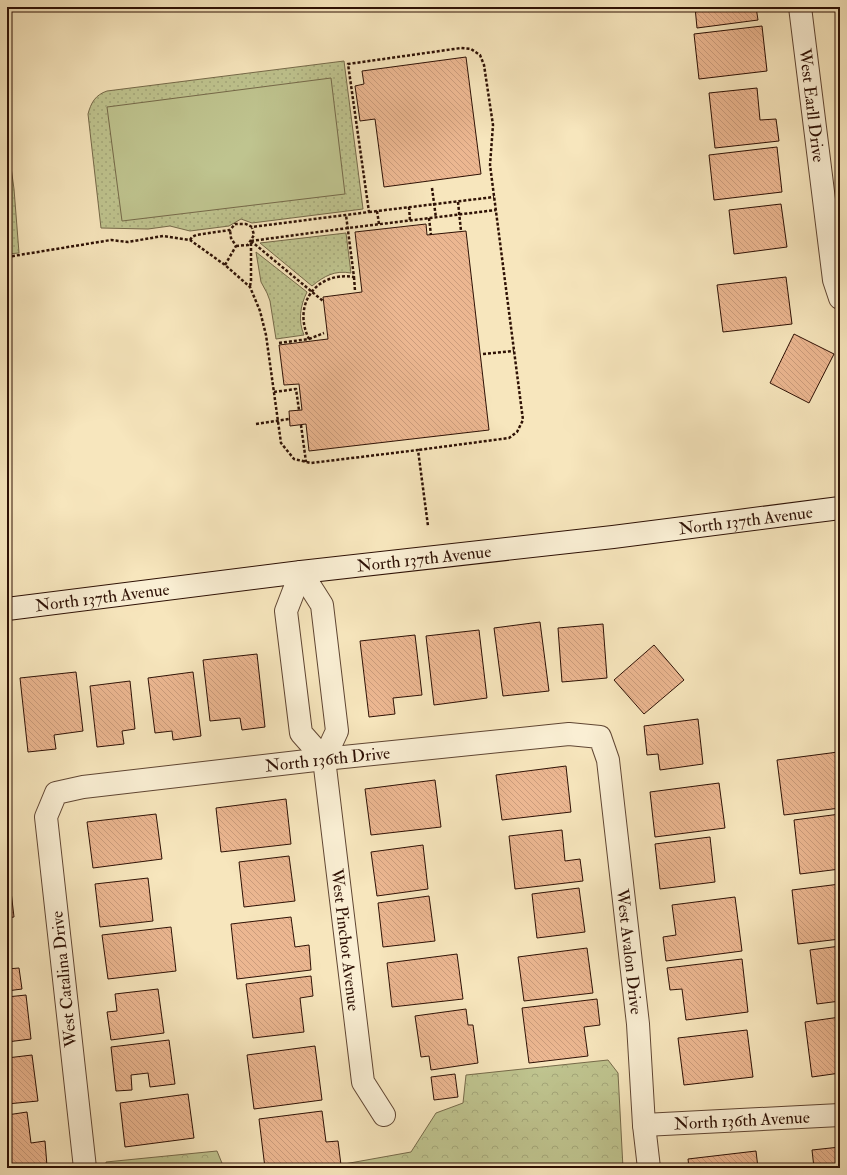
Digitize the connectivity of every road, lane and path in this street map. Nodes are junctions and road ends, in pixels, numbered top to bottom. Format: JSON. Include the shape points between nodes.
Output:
{"nodes":[{"id":1,"x":800,"y":7,"type":"edge"},
{"id":2,"x":432,"y":188,"type":"dead end"},
{"id":3,"x":494,"y":197,"type":"junction"},
{"id":4,"x":458,"y":202,"type":"junction"},
{"id":5,"x":434,"y":204,"type":"junction"},
{"id":6,"x":408,"y":207,"type":"junction"},
{"id":7,"x":496,"y":210,"type":"junction"},
{"id":8,"x":377,"y":211,"type":"junction"},
{"id":9,"x":369,"y":212,"type":"junction"},
{"id":10,"x":346,"y":215,"type":"junction"},
{"id":11,"x":460,"y":215,"type":"junction"},
{"id":12,"x":430,"y":218,"type":"junction"},
{"id":13,"x":436,"y":218,"type":"junction"},
{"id":14,"x":410,"y":220,"type":"junction"},
{"id":15,"x":379,"y":224,"type":"junction"},
{"id":16,"x":252,"y":228,"type":"junction"},
{"id":17,"x":348,"y":228,"type":"junction"},
{"id":18,"x":230,"y":230,"type":"junction"},
{"id":19,"x":461,"y":231,"type":"dead end"},
{"id":20,"x":432,"y":235,"type":"dead end"},
{"id":21,"x":190,"y":240,"type":"junction"},
{"id":22,"x":251,"y":241,"type":"junction"},
{"id":23,"x":236,"y":246,"type":"junction"},
{"id":24,"x":7,"y":257,"type":"edge"},
{"id":25,"x":225,"y":265,"type":"junction"},
{"id":26,"x":354,"y":278,"type":"junction"},
{"id":27,"x":250,"y":287,"type":"junction"},
{"id":28,"x":355,"y":291,"type":"dead end"},
{"id":29,"x":312,"y":292,"type":"junction"},
{"id":30,"x":840,"y":298,"type":"edge"},
{"id":31,"x":323,"y":301,"type":"dead end"},
{"id":32,"x":324,"y":333,"type":"dead end"},
{"id":33,"x":309,"y":339,"type":"junction"},
{"id":34,"x":279,"y":343,"type":"dead end"},
{"id":35,"x":514,"y":351,"type":"junction"},
{"id":36,"x":483,"y":354,"type":"dead end"},
{"id":37,"x":274,"y":392,"type":"junction"},
{"id":38,"x":299,"y":410,"type":"dead end"},
{"id":39,"x":289,"y":419,"type":"dead end"},
{"id":40,"x":278,"y":421,"type":"junction"},
{"id":41,"x":256,"y":424,"type":"dead end"},
{"id":42,"x":301,"y":425,"type":"dead end"},
{"id":43,"x":418,"y":450,"type":"junction"},
{"id":44,"x":306,"y":462,"type":"junction"},
{"id":45,"x":840,"y":508,"type":"edge"},
{"id":46,"x":428,"y":526,"type":"dead end"},
{"id":47,"x":301,"y":572,"type":"junction"},
{"id":48,"x":7,"y":609,"type":"edge"},
{"id":49,"x":600,"y":737,"type":"joint"},
{"id":50,"x":324,"y":759,"type":"junction"},
{"id":51,"x":56,"y":793,"type":"joint"},
{"id":52,"x":384,"y":1115,"type":"dead end"},
{"id":53,"x":840,"y":1115,"type":"edge"},
{"id":54,"x":644,"y":1125,"type":"junction"},
{"id":55,"x":85,"y":1168,"type":"edge"},
{"id":56,"x":649,"y":1168,"type":"edge"}],
"edges":[{"from":1,"to":30,"type":"street","name":"West Earll Drive","via":[[834,280]]},
{"from":2,"to":5,"type":"path"},
{"from":3,"to":4,"type":"path"},
{"from":3,"to":7,"type":"path"},
{"from":3,"to":9,"type":"path","via":[[490,165],[493,125],[484,65],[480,55],[471,49],[460,48],[348,64]]},
{"from":4,"to":5,"type":"path"},
{"from":4,"to":11,"type":"path"},
{"from":5,"to":6,"type":"path"},
{"from":5,"to":13,"type":"path"},
{"from":6,"to":8,"type":"path"},
{"from":6,"to":14,"type":"path"},
{"from":7,"to":11,"type":"path"},
{"from":7,"to":35,"type":"path"},
{"from":8,"to":9,"type":"path"},
{"from":8,"to":15,"type":"path"},
{"from":9,"to":10,"type":"path"},
{"from":10,"to":16,"type":"path"},
{"from":10,"to":17,"type":"path"},
{"from":11,"to":13,"type":"path"},
{"from":11,"to":19,"type":"path"},
{"from":12,"to":13,"type":"path"},
{"from":12,"to":14,"type":"path"},
{"from":12,"to":20,"type":"path"},
{"from":14,"to":15,"type":"path"},
{"from":15,"to":17,"type":"path"},
{"from":16,"to":18,"type":"path","via":[[246,224],[235,224]]},
{"from":16,"to":22,"type":"path","via":[[254,235]]},
{"from":17,"to":22,"type":"path"},
{"from":17,"to":26,"type":"path"},
{"from":18,"to":21,"type":"path","via":[[196,235]]},
{"from":18,"to":23,"type":"path"},
{"from":21,"to":24,"type":"path","via":[[163,236],[128,242],[111,240]]},
{"from":21,"to":25,"type":"path"},
{"from":22,"to":23,"type":"path","via":[[248,245]]},
{"from":22,"to":27,"type":"path"},
{"from":22,"to":29,"type":"path"},
{"from":23,"to":25,"type":"path"},
{"from":25,"to":27,"type":"path"},
{"from":26,"to":28,"type":"path"},
{"from":26,"to":29,"type":"path","via":[[347,276],[328,279]]},
{"from":27,"to":37,"type":"path","via":[[266,335]]},
{"from":29,"to":31,"type":"path"},
{"from":29,"to":33,"type":"path","via":[[304,309],[303,322]]},
{"from":32,"to":33,"type":"path"},
{"from":33,"to":34,"type":"path"},
{"from":35,"to":36,"type":"path"},
{"from":35,"to":43,"type":"path","via":[[523,420],[517,432],[509,438]]},
{"from":37,"to":38,"type":"path","via":[[296,389]]},
{"from":37,"to":40,"type":"path"},
{"from":39,"to":40,"type":"path"},
{"from":40,"to":41,"type":"path"},
{"from":40,"to":44,"type":"path","via":[[281,443],[294,459]]},
{"from":42,"to":44,"type":"path"},
{"from":43,"to":44,"type":"path"},
{"from":43,"to":46,"type":"path"},
{"from":45,"to":47,"type":"street","name":"North 137th Avenue"},
{"from":47,"to":48,"type":"street","name":"North 137th Avenue"},
{"from":47,"to":50,"type":"street","via":[[322,604],[337,731]]},
{"from":47,"to":50,"type":"street","via":[[286,611],[301,733]]},
{"from":49,"to":50,"type":"street","name":"North 136th Drive","via":[[569,734]]},
{"from":49,"to":54,"type":"street","name":"West Avalon Drive","via":[[608,760],[638,1024]]},
{"from":50,"to":51,"type":"street","name":"North 136th Drive"},
{"from":50,"to":52,"type":"street","name":"West Pinchot Avenue","via":[[363,1082]]},
{"from":51,"to":55,"type":"street","name":"West Catalina Drive","via":[[46,817]]},
{"from":53,"to":54,"type":"street","name":"North 136th Avenue"},
{"from":54,"to":56,"type":"street","name":"West Avalon Drive"}]}
